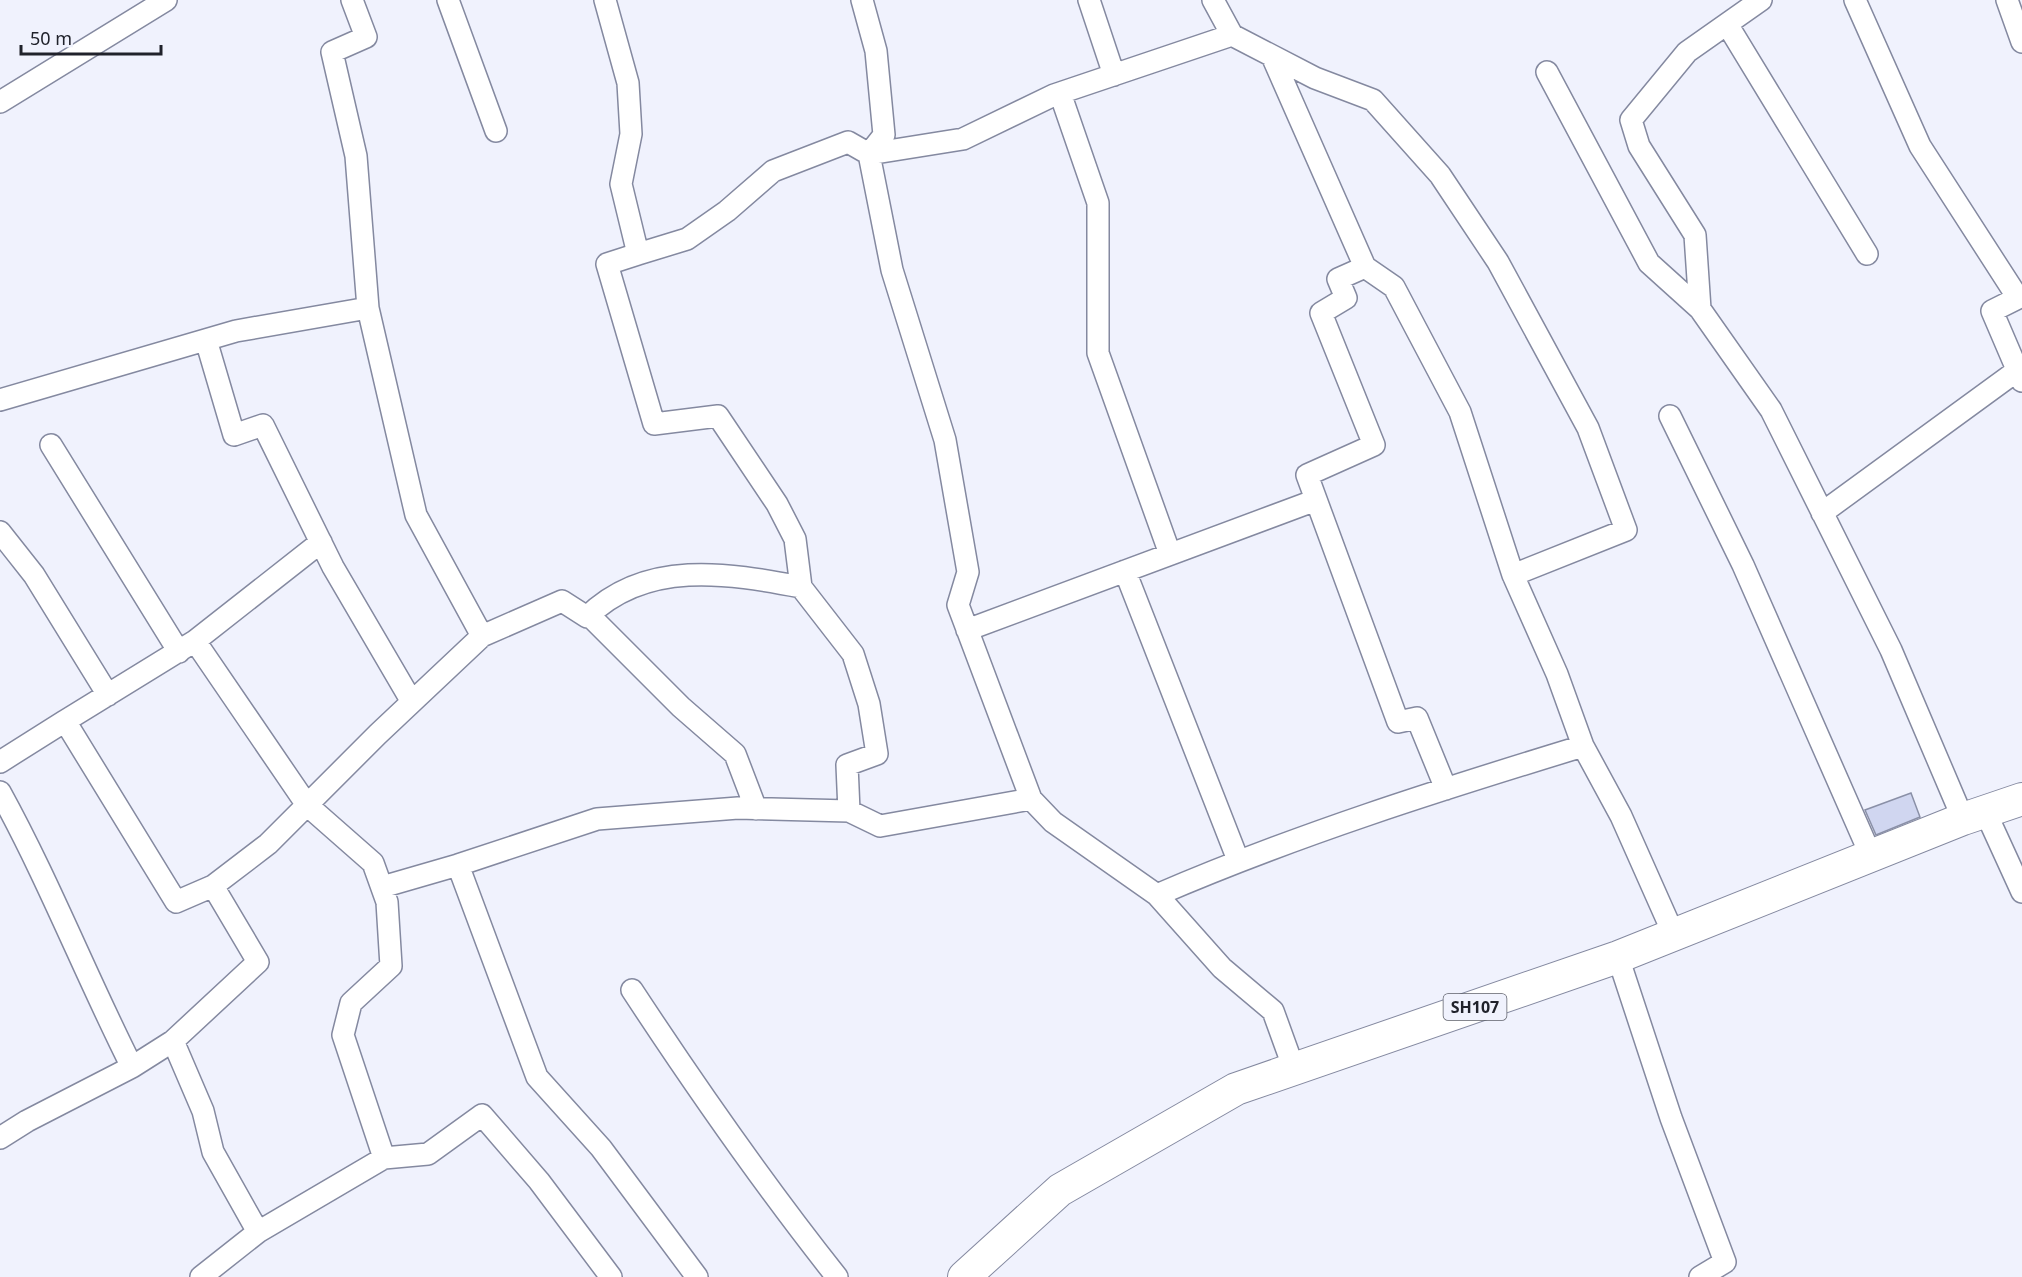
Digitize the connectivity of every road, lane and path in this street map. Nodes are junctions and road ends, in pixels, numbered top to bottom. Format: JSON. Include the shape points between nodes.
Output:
{"nodes":[{"id":1,"x":165,"y":0,"type":"edge"},
{"id":2,"x":352,"y":0,"type":"edge"},
{"id":3,"x":448,"y":0,"type":"edge"},
{"id":4,"x":605,"y":0,"type":"edge"},
{"id":5,"x":862,"y":0,"type":"edge"},
{"id":6,"x":1089,"y":0,"type":"edge"},
{"id":7,"x":1213,"y":0,"type":"edge"},
{"id":8,"x":1761,"y":0,"type":"edge"},
{"id":9,"x":1855,"y":0,"type":"edge"},
{"id":10,"x":2007,"y":0,"type":"edge"},
{"id":11,"x":1727,"y":24,"type":"junction"},
{"id":12,"x":1232,"y":35,"type":"junction"},
{"id":13,"x":2022,"y":42,"type":"edge"},
{"id":14,"x":1272,"y":56,"type":"junction"},
{"id":15,"x":1547,"y":72,"type":"dead end"},
{"id":16,"x":1114,"y":75,"type":"junction"},
{"id":17,"x":1060,"y":93,"type":"junction"},
{"id":18,"x":0,"y":102,"type":"edge"},
{"id":19,"x":496,"y":131,"type":"dead end"},
{"id":20,"x":869,"y":154,"type":"junction"},
{"id":21,"x":638,"y":254,"type":"junction"},
{"id":22,"x":1867,"y":254,"type":"dead end"},
{"id":23,"x":1365,"y":267,"type":"junction"},
{"id":24,"x":368,"y":308,"type":"junction"},
{"id":25,"x":1700,"y":309,"type":"junction"},
{"id":26,"x":206,"y":340,"type":"junction"},
{"id":27,"x":2020,"y":376,"type":"edge"},
{"id":28,"x":0,"y":400,"type":"edge"},
{"id":29,"x":1670,"y":416,"type":"dead end"},
{"id":30,"x":51,"y":445,"type":"dead end"},
{"id":31,"x":1316,"y":500,"type":"junction"},
{"id":32,"x":1822,"y":513,"type":"junction"},
{"id":33,"x":0,"y":532,"type":"edge"},
{"id":34,"x":321,"y":542,"type":"junction"},
{"id":35,"x":1170,"y":554,"type":"junction"},
{"id":36,"x":1125,"y":571,"type":"junction"},
{"id":37,"x":1513,"y":575,"type":"junction"},
{"id":38,"x":801,"y":587,"type":"junction"},
{"id":39,"x":589,"y":615,"type":"junction"},
{"id":40,"x":967,"y":630,"type":"junction"},
{"id":41,"x":482,"y":636,"type":"junction"},
{"id":42,"x":187,"y":647,"type":"junction"},
{"id":43,"x":108,"y":695,"type":"junction"},
{"id":44,"x":412,"y":702,"type":"junction"},
{"id":45,"x":65,"y":721,"type":"junction"},
{"id":46,"x":1583,"y":746,"type":"junction"},
{"id":47,"x":0,"y":762,"type":"edge"},
{"id":48,"x":1446,"y":789,"type":"junction"},
{"id":49,"x":0,"y":792,"type":"edge"},
{"id":50,"x":1031,"y":799,"type":"junction"},
{"id":51,"x":2022,"y":799,"type":"edge"},
{"id":52,"x":307,"y":805,"type":"junction"},
{"id":53,"x":756,"y":809,"type":"junction"},
{"id":54,"x":849,"y":811,"type":"junction"},
{"id":55,"x":1974,"y":815,"type":"junction"},
{"id":56,"x":1871,"y":856,"type":"junction"},
{"id":57,"x":1238,"y":860,"type":"junction"},
{"id":58,"x":458,"y":865,"type":"junction"},
{"id":59,"x":213,"y":886,"type":"junction"},
{"id":60,"x":382,"y":887,"type":"junction"},
{"id":61,"x":2022,"y":892,"type":"edge"},
{"id":62,"x":1157,"y":895,"type":"junction"},
{"id":63,"x":1673,"y":933,"type":"junction"},
{"id":64,"x":1618,"y":957,"type":"junction"},
{"id":65,"x":633,"y":990,"type":"dead end"},
{"id":66,"x":173,"y":1041,"type":"junction"},
{"id":67,"x":132,"y":1067,"type":"junction"},
{"id":68,"x":1294,"y":1070,"type":"junction"},
{"id":69,"x":0,"y":1138,"type":"edge"},
{"id":70,"x":384,"y":1158,"type":"junction"},
{"id":71,"x":258,"y":1232,"type":"junction"},
{"id":72,"x":201,"y":1277,"type":"edge"},
{"id":73,"x":611,"y":1277,"type":"edge"},
{"id":74,"x":697,"y":1277,"type":"edge"},
{"id":75,"x":837,"y":1277,"type":"edge"},
{"id":76,"x":964,"y":1277,"type":"edge"},
{"id":77,"x":1700,"y":1277,"type":"edge"}],
"edges":[{"from":1,"to":18,"type":"street"},
{"from":2,"to":24,"type":"street","via":[[366,37],[332,52],[356,156]]},
{"from":3,"to":19,"type":"street"},
{"from":4,"to":21,"type":"street","via":[[628,83],[631,134],[621,184]]},
{"from":5,"to":20,"type":"street","via":[[876,51],[884,135]]},
{"from":6,"to":16,"type":"street"},
{"from":7,"to":12,"type":"street"},
{"from":8,"to":11,"type":"street"},
{"from":9,"to":27,"type":"street","via":[[1920,146],[2018,298],[1992,311]]},
{"from":10,"to":13,"type":"street"},
{"from":11,"to":22,"type":"street"},
{"from":11,"to":25,"type":"street","via":[[1687,52],[1631,120],[1639,146],[1695,235]]},
{"from":12,"to":14,"type":"street"},
{"from":12,"to":16,"type":"street"},
{"from":14,"to":23,"type":"street"},
{"from":14,"to":37,"type":"street","via":[[1373,100],[1440,175],[1498,262],[1588,428],[1626,530]]},
{"from":15,"to":25,"type":"street","via":[[1649,263]]},
{"from":16,"to":17,"type":"street"},
{"from":17,"to":20,"type":"street","via":[[963,139]]},
{"from":17,"to":35,"type":"street","via":[[1098,203],[1098,353]]},
{"from":20,"to":21,"type":"street","via":[[848,142],[773,171],[687,239]]},
{"from":20,"to":40,"type":"street","via":[[892,270],[945,440],[968,572],[958,605]]},
{"from":21,"to":38,"type":"street","via":[[607,264],[654,424],[718,416],[777,504],[795,539]]},
{"from":23,"to":31,"type":"street","via":[[1338,279],[1346,298],[1321,313],[1374,445],[1307,475]]},
{"from":23,"to":37,"type":"street","via":[[1394,287],[1460,412]]},
{"from":24,"to":26,"type":"street","via":[[236,331]]},
{"from":24,"to":41,"type":"street","via":[[416,515]]},
{"from":25,"to":32,"type":"street","via":[[1771,410]]},
{"from":26,"to":28,"type":"street"},
{"from":26,"to":34,"type":"street","via":[[234,435],[263,424]]},
{"from":27,"to":32,"type":"street"},
{"from":29,"to":56,"type":"street","via":[[1743,565]]},
{"from":30,"to":42,"type":"street"},
{"from":31,"to":35,"type":"street"},
{"from":31,"to":48,"type":"street","via":[[1398,722],[1417,718]]},
{"from":32,"to":55,"type":"street"},
{"from":33,"to":43,"type":"street","via":[[34,575]]},
{"from":34,"to":42,"type":"street"},
{"from":34,"to":44,"type":"street"},
{"from":35,"to":36,"type":"street"},
{"from":36,"to":40,"type":"street"},
{"from":36,"to":57,"type":"street"},
{"from":37,"to":46,"type":"street","via":[[1557,674]]},
{"from":38,"to":39,"type":"street","via":[[749,577],[696,574],[639,582],[603,601]]},
{"from":38,"to":54,"type":"street","via":[[853,654],[869,705],[877,754],[847,765]]},
{"from":39,"to":41,"type":"street","via":[[562,601]]},
{"from":39,"to":53,"type":"street","via":[[735,754]]},
{"from":40,"to":50,"type":"street"},
{"from":41,"to":44,"type":"street"},
{"from":42,"to":43,"type":"street"},
{"from":42,"to":52,"type":"street"},
{"from":43,"to":45,"type":"street"},
{"from":44,"to":52,"type":"street"},
{"from":45,"to":47,"type":"street"},
{"from":45,"to":59,"type":"street","via":[[176,902]]},
{"from":46,"to":48,"type":"street"},
{"from":46,"to":63,"type":"street","via":[[1622,816]]},
{"from":48,"to":57,"type":"street"},
{"from":49,"to":67,"type":"street","via":[[34,854],[90,983]]},
{"from":50,"to":54,"type":"street","via":[[880,826]]},
{"from":50,"to":62,"type":"street","via":[[1053,822]]},
{"from":51,"to":55,"type":"main road","number":"SH107"},
{"from":52,"to":59,"type":"street","via":[[268,844]]},
{"from":52,"to":60,"type":"street","via":[[374,863]]},
{"from":53,"to":54,"type":"street"},
{"from":53,"to":58,"type":"street","via":[[597,819]]},
{"from":55,"to":56,"type":"main road","number":"SH107"},
{"from":55,"to":61,"type":"street"},
{"from":56,"to":63,"type":"main road","number":"SH107"},
{"from":57,"to":62,"type":"street"},
{"from":58,"to":60,"type":"street"},
{"from":58,"to":74,"type":"street","via":[[537,1077],[601,1148]]},
{"from":59,"to":66,"type":"street","via":[[258,962]]},
{"from":60,"to":70,"type":"street","via":[[387,902],[391,966],[351,1003],[343,1035]]},
{"from":62,"to":68,"type":"street","via":[[1222,968],[1273,1011]]},
{"from":63,"to":64,"type":"main road","number":"SH107"},
{"from":64,"to":68,"type":"main road","number":"SH107"},
{"from":64,"to":77,"type":"street","via":[[1671,1118],[1725,1262]]},
{"from":65,"to":75,"type":"street","via":[[774,1196]]},
{"from":66,"to":67,"type":"street"},
{"from":66,"to":71,"type":"street","via":[[203,1111],[213,1152]]},
{"from":67,"to":69,"type":"street"},
{"from":68,"to":76,"type":"main road","number":"SH107","via":[[1236,1089],[1060,1190]]},
{"from":70,"to":71,"type":"street"},
{"from":70,"to":73,"type":"street","via":[[428,1154],[482,1115],[539,1180]]},
{"from":71,"to":72,"type":"street"}]}
